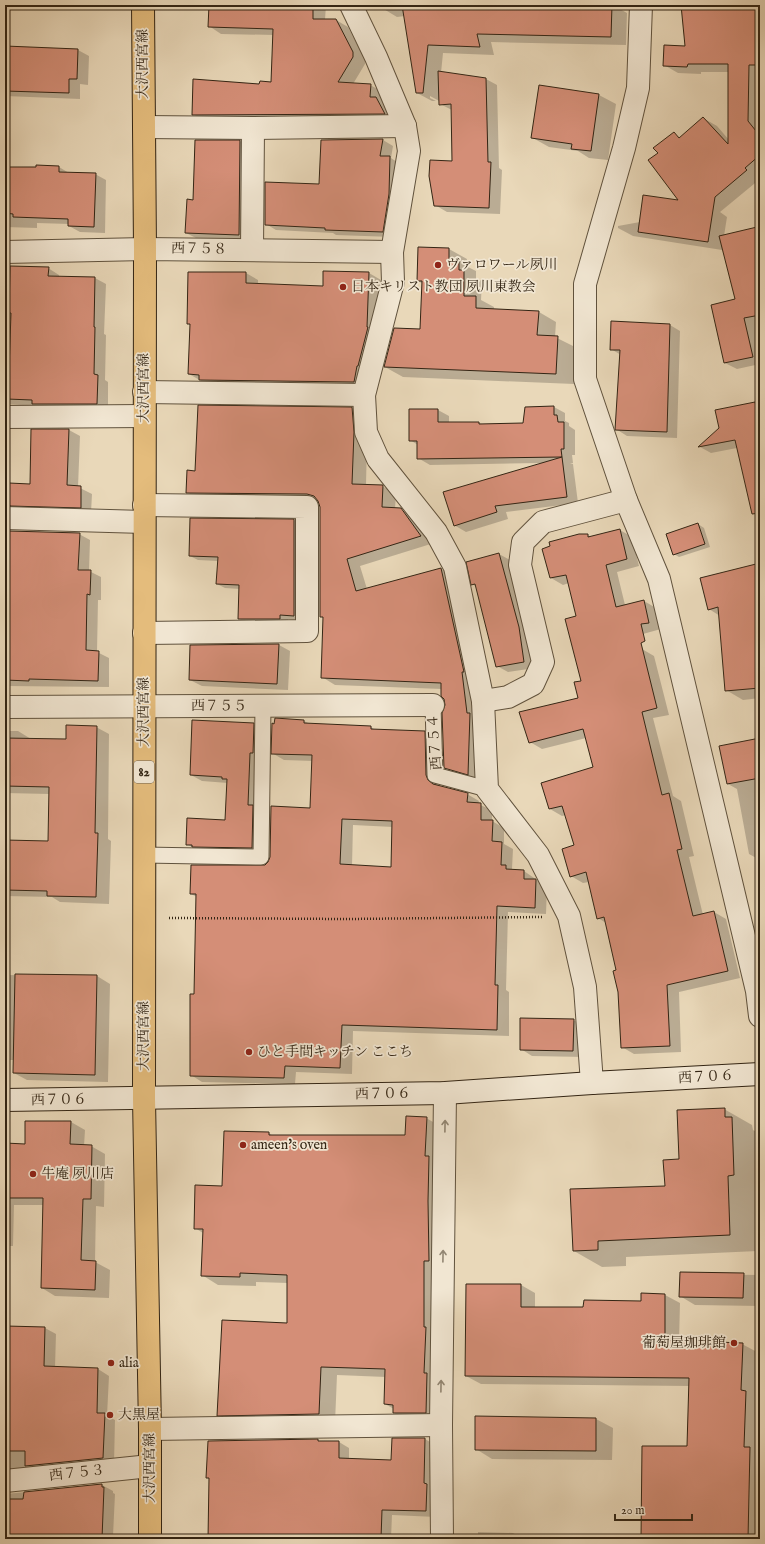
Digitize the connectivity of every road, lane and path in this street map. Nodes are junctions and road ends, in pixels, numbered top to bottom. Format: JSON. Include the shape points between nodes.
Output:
{"nodes":[{"id":1,"x":143,"y":5,"type":"edge"},
{"id":2,"x":350,"y":5,"type":"edge"},
{"id":3,"x":641,"y":5,"type":"edge"},
{"id":4,"x":405,"y":126,"type":"junction"},
{"id":5,"x":144,"y":127,"type":"junction"},
{"id":6,"x":253,"y":128,"type":"junction"},
{"id":7,"x":144,"y":248,"type":"junction"},
{"id":8,"x":252,"y":250,"type":"junction"},
{"id":9,"x":5,"y":252,"type":"edge"},
{"id":10,"x":392,"y":252,"type":"junction"},
{"id":11,"x":144,"y":392,"type":"junction"},
{"id":12,"x":364,"y":395,"type":"junction"},
{"id":13,"x":144,"y":416,"type":"junction"},
{"id":14,"x":5,"y":417,"type":"edge"},
{"id":15,"x":626,"y":500,"type":"junction"},
{"id":16,"x":144,"y":514,"type":"junction"},
{"id":17,"x":5,"y":518,"type":"edge"},
{"id":18,"x":144,"y":633,"type":"junction"},
{"id":19,"x":483,"y":701,"type":"junction"},
{"id":20,"x":433,"y":705,"type":"joint"},
{"id":21,"x":263,"y":706,"type":"junction"},
{"id":22,"x":5,"y":707,"type":"edge"},
{"id":23,"x":144,"y":707,"type":"junction"},
{"id":24,"x":487,"y":789,"type":"junction"},
{"id":25,"x":144,"y":855,"type":"junction"},
{"id":26,"x":569,"y":916,"type":"junction"},
{"id":27,"x":144,"y":918,"type":"junction"},
{"id":28,"x":760,"y":1016,"type":"edge"},
{"id":29,"x":760,"y":1074,"type":"edge"},
{"id":30,"x":592,"y":1083,"type":"junction"},
{"id":31,"x":445,"y":1093,"type":"junction"},
{"id":32,"x":144,"y":1099,"type":"junction"},
{"id":33,"x":5,"y":1100,"type":"edge"},
{"id":34,"x":440,"y":1425,"type":"junction"},
{"id":35,"x":150,"y":1429,"type":"junction"},
{"id":36,"x":150,"y":1466,"type":"junction"},
{"id":37,"x":5,"y":1481,"type":"edge"},
{"id":38,"x":150,"y":1539,"type":"edge"},
{"id":39,"x":442,"y":1539,"type":"edge"}],
"edges":[{"from":1,"to":5,"type":"main road","name":"大沢西宮線","number":"82"},
{"from":2,"to":4,"type":"street","via":[[376,57]]},
{"from":3,"to":15,"type":"street","via":[[638,88],[624,148],[585,284],[585,379]]},
{"from":4,"to":6,"type":"street"},
{"from":4,"to":10,"type":"street","via":[[409,151]]},
{"from":5,"to":6,"type":"street"},
{"from":5,"to":7,"type":"main road","name":"大沢西宮線","number":"82"},
{"from":6,"to":8,"type":"street"},
{"from":7,"to":8,"type":"street","name":"西７５８"},
{"from":7,"to":9,"type":"street","name":"西７５８"},
{"from":7,"to":11,"type":"main road","name":"大沢西宮線","number":"82"},
{"from":8,"to":10,"type":"street","name":"西７５８"},
{"from":10,"to":12,"type":"street","via":[[393,282]]},
{"from":11,"to":12,"type":"street"},
{"from":11,"to":13,"type":"main road","name":"大沢西宮線","number":"82"},
{"from":12,"to":19,"type":"street","via":[[366,432],[378,459],[436,532],[455,568]]},
{"from":13,"to":14,"type":"street"},
{"from":13,"to":16,"type":"main road","name":"大沢西宮線","number":"82"},
{"from":15,"to":19,"type":"street","via":[[543,522],[523,542],[520,565],[542,662],[533,684],[508,697]]},
{"from":15,"to":28,"type":"street","via":[[659,579],[757,991]]},
{"from":16,"to":17,"type":"street"},
{"from":16,"to":18,"type":"main road","name":"大沢西宮線","number":"82"},
{"from":16,"to":18,"type":"street","via":[[307,507],[307,631]]},
{"from":18,"to":23,"type":"main road","name":"大沢西宮線","number":"82"},
{"from":19,"to":24,"type":"street"},
{"from":20,"to":21,"type":"street","name":"西７５５"},
{"from":20,"to":24,"type":"lane","name":"西７５４","via":[[435,775]]},
{"from":21,"to":23,"type":"street","name":"西７５５"},
{"from":21,"to":25,"type":"lane","via":[[261,857]]},
{"from":22,"to":23,"type":"street","name":"西７５５"},
{"from":23,"to":25,"type":"main road","name":"大沢西宮線","number":"82"},
{"from":24,"to":26,"type":"street","via":[[538,855]]},
{"from":25,"to":27,"type":"main road","name":"大沢西宮線","number":"82"},
{"from":26,"to":27,"type":"path"},
{"from":26,"to":30,"type":"street","via":[[585,987]]},
{"from":27,"to":32,"type":"main road","name":"大沢西宮線","number":"82"},
{"from":29,"to":30,"type":"street","name":"西７０６"},
{"from":30,"to":31,"type":"street","name":"西７０６"},
{"from":31,"to":32,"type":"street","name":"西７０６"},
{"from":34,"to":31,"type":"street","one_way":true},
{"from":32,"to":33,"type":"street","name":"西７０６"},
{"from":32,"to":35,"type":"main road","name":"大沢西宮線","number":"82"},
{"from":34,"to":35,"type":"street"},
{"from":34,"to":39,"type":"street"},
{"from":35,"to":36,"type":"main road","name":"大沢西宮線","number":"82"},
{"from":36,"to":37,"type":"street","name":"西７５３"},
{"from":36,"to":38,"type":"main road","name":"大沢西宮線","number":"82"}]}
